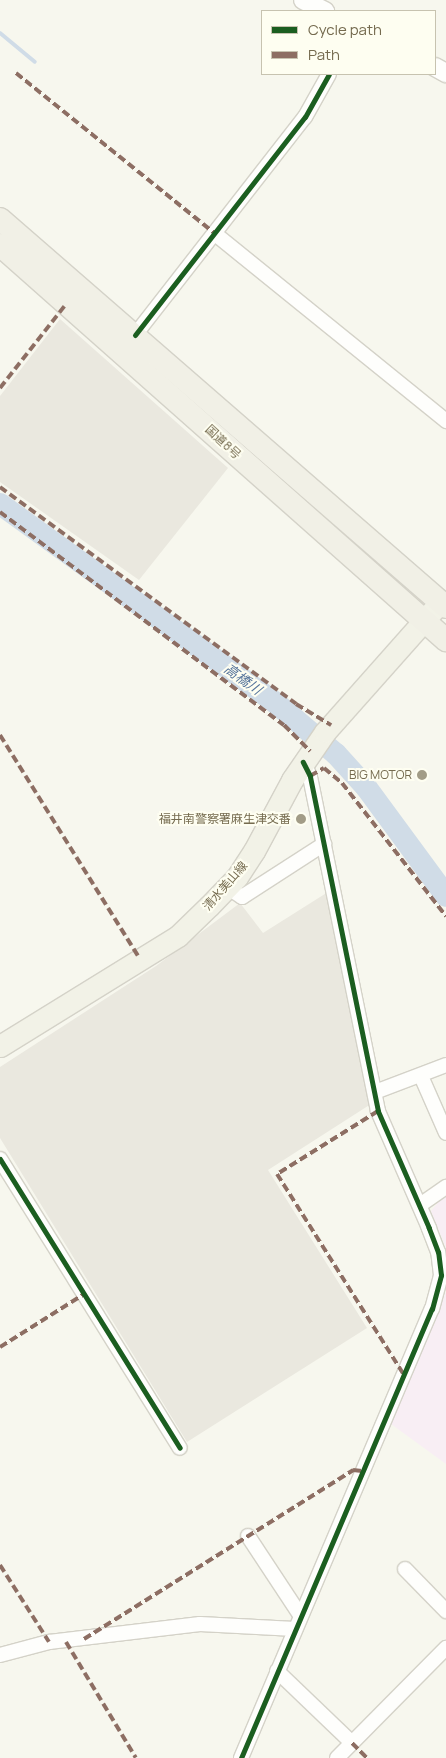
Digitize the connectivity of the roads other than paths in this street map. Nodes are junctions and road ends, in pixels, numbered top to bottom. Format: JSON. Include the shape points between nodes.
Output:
{"nodes":[{"id":1,"x":303,"y":0,"type":"edge"},
{"id":2,"x":323,"y":10,"type":"edge"},
{"id":3,"x":328,"y":75,"type":"edge"},
{"id":4,"x":0,"y":219,"type":"edge"},
{"id":5,"x":214,"y":233,"type":"junction"},
{"id":6,"x":0,"y":245,"type":"edge"},
{"id":7,"x":135,"y":335,"type":"junction"},
{"id":8,"x":446,"y":420,"type":"edge"},
{"id":9,"x":444,"y":601,"type":"edge"},
{"id":10,"x":424,"y":621,"type":"junction"},
{"id":11,"x":446,"y":640,"type":"edge"},
{"id":12,"x":307,"y":757,"type":"junction"},
{"id":13,"x":324,"y":844,"type":"junction"},
{"id":14,"x":227,"y":887,"type":"junction"},
{"id":15,"x":0,"y":1046,"type":"edge"},
{"id":16,"x":446,"y":1065,"type":"edge"},
{"id":17,"x":421,"y":1076,"type":"junction"},
{"id":18,"x":375,"y":1092,"type":"junction"},
{"id":19,"x":446,"y":1133,"type":"edge"},
{"id":20,"x":0,"y":1159,"type":"edge"},
{"id":21,"x":446,"y":1187,"type":"edge"},
{"id":22,"x":420,"y":1205,"type":"junction"},
{"id":23,"x":180,"y":1448,"type":"dead end"},
{"id":24,"x":248,"y":1536,"type":"dead end"},
{"id":25,"x":405,"y":1570,"type":"dead end"},
{"id":26,"x":446,"y":1611,"type":"edge"},
{"id":27,"x":300,"y":1615,"type":"junction"},
{"id":28,"x":295,"y":1629,"type":"junction"},
{"id":29,"x":446,"y":1648,"type":"edge"},
{"id":30,"x":0,"y":1655,"type":"edge"},
{"id":31,"x":278,"y":1671,"type":"junction"},
{"id":32,"x":352,"y":1743,"type":"junction"},
{"id":33,"x":241,"y":1758,"type":"edge"},
{"id":34,"x":336,"y":1758,"type":"edge"}],
"edges":[{"from":1,"to":2,"type":"street"},
{"from":3,"to":5,"type":"street","via":[[305,118]]},
{"from":4,"to":7,"type":"highway","name":"国道8号"},
{"from":5,"to":7,"type":"street"},
{"from":5,"to":8,"type":"street"},
{"from":6,"to":10,"type":"highway","name":"国道8号"},
{"from":7,"to":9,"type":"highway","name":"国道8号"},
{"from":9,"to":10,"type":"main road","name":"清水美山線"},
{"from":10,"to":11,"type":"highway","name":"国道8号"},
{"from":10,"to":12,"type":"main road","name":"清水美山線","via":[[324,732]]},
{"from":12,"to":13,"type":"street"},
{"from":12,"to":14,"type":"main road","name":"清水美山線","via":[[254,851]]},
{"from":13,"to":14,"type":"street","via":[[242,897]]},
{"from":13,"to":18,"type":"street"},
{"from":14,"to":15,"type":"main road","name":"清水美山線","via":[[178,936]]},
{"from":16,"to":17,"type":"street"},
{"from":17,"to":18,"type":"street"},
{"from":17,"to":19,"type":"street"},
{"from":18,"to":22,"type":"street","via":[[378,1111]]},
{"from":20,"to":23,"type":"street"},
{"from":21,"to":22,"type":"street"},
{"from":22,"to":27,"type":"street","via":[[438,1252],[439,1292]]},
{"from":24,"to":27,"type":"street"},
{"from":25,"to":26,"type":"street"},
{"from":27,"to":28,"type":"street"},
{"from":28,"to":30,"type":"street","via":[[200,1624],[49,1642]]},
{"from":28,"to":31,"type":"street"},
{"from":29,"to":32,"type":"street"},
{"from":31,"to":32,"type":"street"},
{"from":31,"to":33,"type":"street"},
{"from":32,"to":34,"type":"street"}]}
